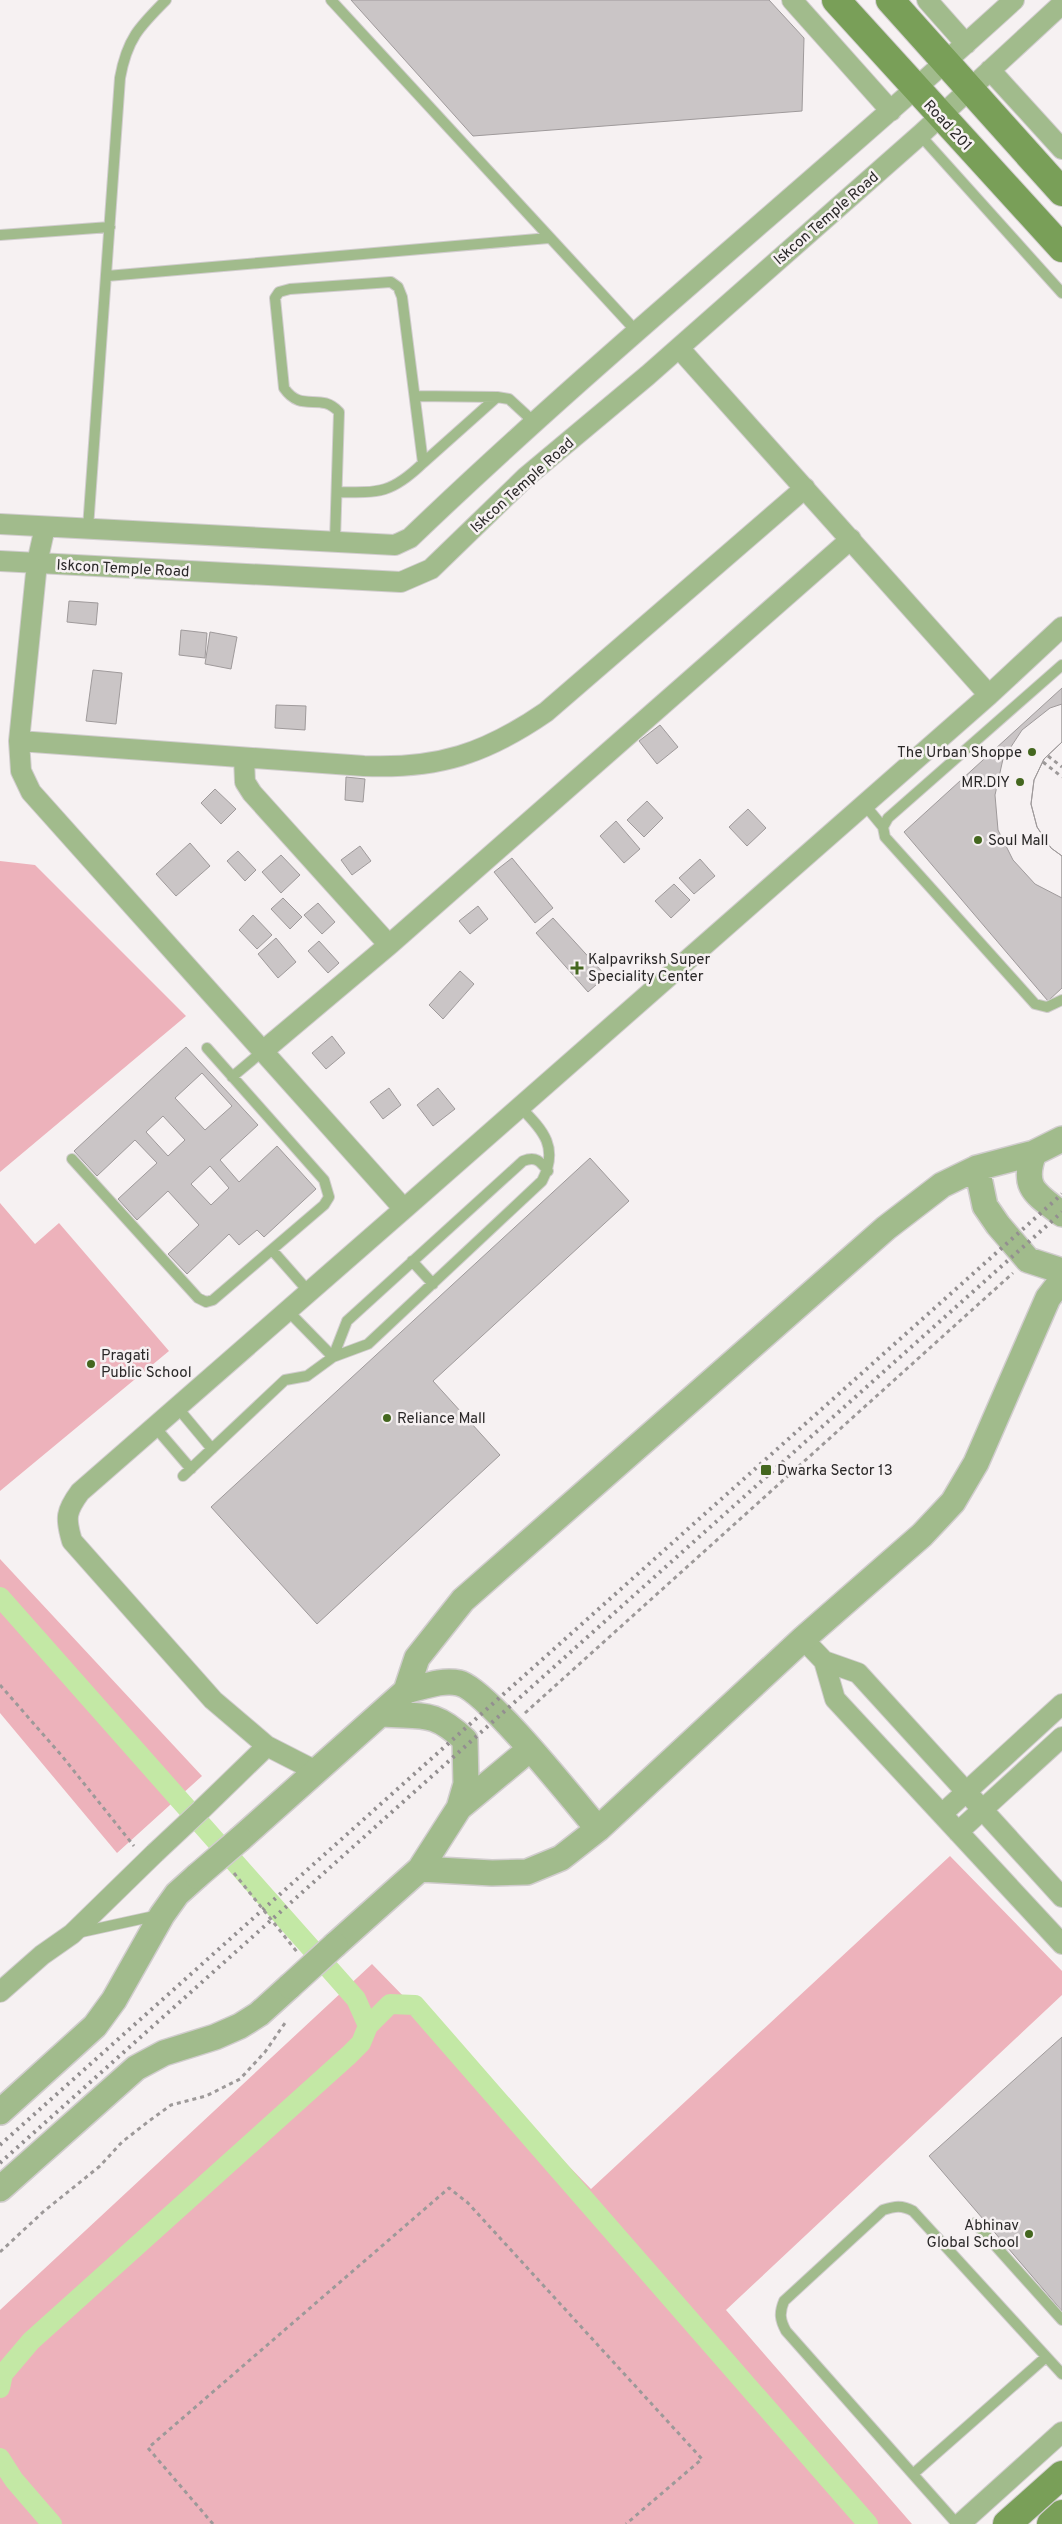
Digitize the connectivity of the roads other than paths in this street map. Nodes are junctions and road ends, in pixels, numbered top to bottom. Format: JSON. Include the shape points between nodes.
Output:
{"nodes":[{"id":1,"x":166,"y":0,"type":"edge"},
{"id":2,"x":331,"y":0,"type":"edge"},
{"id":3,"x":792,"y":0,"type":"edge"},
{"id":4,"x":836,"y":0,"type":"edge"},
{"id":5,"x":890,"y":0,"type":"edge"},
{"id":6,"x":927,"y":0,"type":"edge"},
{"id":7,"x":1014,"y":0,"type":"edge"},
{"id":8,"x":1062,"y":4,"type":"edge"},
{"id":9,"x":966,"y":44,"type":"junction"},
{"id":10,"x":946,"y":62,"type":"junction"},
{"id":11,"x":990,"y":70,"type":"junction"},
{"id":12,"x":915,"y":88,"type":"junction"},
{"id":13,"x":969,"y":90,"type":"junction"},
{"id":14,"x":891,"y":111,"type":"junction"},
{"id":15,"x":940,"y":116,"type":"junction"},
{"id":16,"x":920,"y":136,"type":"junction"},
{"id":17,"x":1062,"y":150,"type":"edge"},
{"id":18,"x":1062,"y":192,"type":"edge"},
{"id":19,"x":110,"y":227,"type":"junction"},
{"id":20,"x":0,"y":234,"type":"edge"},
{"id":21,"x":549,"y":238,"type":"junction"},
{"id":22,"x":1062,"y":248,"type":"edge"},
{"id":23,"x":108,"y":276,"type":"junction"},
{"id":24,"x":1062,"y":293,"type":"edge"},
{"id":25,"x":636,"y":332,"type":"junction"},
{"id":26,"x":679,"y":348,"type":"junction"},
{"id":27,"x":414,"y":396,"type":"junction"},
{"id":28,"x":496,"y":397,"type":"junction"},
{"id":29,"x":534,"y":422,"type":"junction"},
{"id":30,"x":423,"y":463,"type":"junction"},
{"id":31,"x":805,"y":488,"type":"junction"},
{"id":32,"x":338,"y":492,"type":"junction"},
{"id":33,"x":0,"y":524,"type":"edge"},
{"id":34,"x":44,"y":527,"type":"junction"},
{"id":35,"x":88,"y":528,"type":"junction"},
{"id":36,"x":851,"y":539,"type":"junction"},
{"id":37,"x":335,"y":541,"type":"junction"},
{"id":38,"x":0,"y":561,"type":"edge"},
{"id":39,"x":37,"y":563,"type":"junction"},
{"id":40,"x":1062,"y":627,"type":"edge"},
{"id":41,"x":1062,"y":665,"type":"edge"},
{"id":42,"x":990,"y":695,"type":"junction"},
{"id":43,"x":19,"y":741,"type":"junction"},
{"id":44,"x":244,"y":759,"type":"junction"},
{"id":45,"x":864,"y":804,"type":"junction"},
{"id":46,"x":884,"y":827,"type":"junction"},
{"id":47,"x":389,"y":945,"type":"junction"},
{"id":48,"x":1062,"y":1000,"type":"edge"},
{"id":49,"x":207,"y":1048,"type":"dead end"},
{"id":50,"x":263,"y":1051,"type":"junction"},
{"id":51,"x":232,"y":1077,"type":"junction"},
{"id":52,"x":521,"y":1108,"type":"junction"},
{"id":53,"x":1062,"y":1139,"type":"edge"},
{"id":54,"x":1034,"y":1153,"type":"junction"},
{"id":55,"x":72,"y":1158,"type":"dead end"},
{"id":56,"x":978,"y":1168,"type":"junction"},
{"id":57,"x":548,"y":1171,"type":"junction"},
{"id":58,"x":404,"y":1209,"type":"junction"},
{"id":59,"x":1062,"y":1214,"type":"edge"},
{"id":60,"x":272,"y":1250,"type":"junction"},
{"id":61,"x":412,"y":1261,"type":"junction"},
{"id":62,"x":1062,"y":1271,"type":"edge"},
{"id":63,"x":1062,"y":1280,"type":"edge"},
{"id":64,"x":433,"y":1284,"type":"junction"},
{"id":65,"x":309,"y":1292,"type":"junction"},
{"id":66,"x":288,"y":1311,"type":"junction"},
{"id":67,"x":333,"y":1357,"type":"junction"},
{"id":68,"x":177,"y":1408,"type":"junction"},
{"id":69,"x":155,"y":1427,"type":"junction"},
{"id":70,"x":212,"y":1449,"type":"junction"},
{"id":71,"x":191,"y":1469,"type":"junction"},
{"id":72,"x":183,"y":1476,"type":"dead end"},
{"id":73,"x":803,"y":1639,"type":"junction"},
{"id":74,"x":824,"y":1661,"type":"junction"},
{"id":75,"x":406,"y":1691,"type":"junction"},
{"id":76,"x":1062,"y":1704,"type":"edge"},
{"id":77,"x":383,"y":1714,"type":"junction"},
{"id":78,"x":1062,"y":1737,"type":"edge"},
{"id":79,"x":267,"y":1746,"type":"junction"},
{"id":80,"x":530,"y":1749,"type":"junction"},
{"id":81,"x":316,"y":1772,"type":"junction"},
{"id":82,"x":966,"y":1791,"type":"junction"},
{"id":83,"x":459,"y":1808,"type":"junction"},
{"id":84,"x":983,"y":1810,"type":"junction"},
{"id":85,"x":942,"y":1814,"type":"junction"},
{"id":86,"x":598,"y":1829,"type":"junction"},
{"id":87,"x":958,"y":1832,"type":"junction"},
{"id":88,"x":420,"y":1869,"type":"junction"},
{"id":89,"x":1062,"y":1896,"type":"edge"},
{"id":90,"x":162,"y":1915,"type":"junction"},
{"id":91,"x":72,"y":1934,"type":"junction"},
{"id":92,"x":1062,"y":1944,"type":"edge"},
{"id":93,"x":0,"y":1992,"type":"edge"},
{"id":94,"x":0,"y":2112,"type":"edge"},
{"id":95,"x":0,"y":2189,"type":"edge"},
{"id":96,"x":975,"y":2222,"type":"dead end"},
{"id":97,"x":1062,"y":2320,"type":"edge"},
{"id":98,"x":1046,"y":2357,"type":"junction"},
{"id":99,"x":1062,"y":2374,"type":"edge"},
{"id":100,"x":1062,"y":2432,"type":"edge"},
{"id":101,"x":913,"y":2474,"type":"junction"},
{"id":102,"x":1062,"y":2474,"type":"edge"},
{"id":103,"x":1062,"y":2514,"type":"edge"},
{"id":104,"x":959,"y":2524,"type":"edge"},
{"id":105,"x":1007,"y":2524,"type":"edge"},
{"id":106,"x":1051,"y":2524,"type":"edge"}],
"edges":[{"from":1,"to":19,"type":"lane","via":[[131,39],[124,58]]},
{"from":2,"to":21,"type":"lane"},
{"from":3,"to":14,"type":"street"},
{"from":4,"to":12,"type":"main road","name":"Road 201"},
{"from":5,"to":10,"type":"main road"},
{"from":6,"to":9,"type":"street"},
{"from":7,"to":9,"type":"street"},
{"from":8,"to":11,"type":"street","name":"Iskcon Temple Road"},
{"from":9,"to":10,"type":"street"},
{"from":10,"to":12,"type":"street"},
{"from":10,"to":13,"type":"main road"},
{"from":11,"to":13,"type":"street","name":"Iskcon Temple Road"},
{"from":11,"to":17,"type":"street"},
{"from":12,"to":14,"type":"street"},
{"from":12,"to":15,"type":"main road","name":"Road 201"},
{"from":13,"to":15,"type":"street","name":"Iskcon Temple Road"},
{"from":13,"to":18,"type":"main road"},
{"from":14,"to":25,"type":"street"},
{"from":15,"to":16,"type":"street","name":"Iskcon Temple Road"},
{"from":15,"to":22,"type":"main road","name":"Road 201"},
{"from":16,"to":24,"type":"lane"},
{"from":16,"to":26,"type":"street","name":"Iskcon Temple Road"},
{"from":19,"to":20,"type":"lane"},
{"from":19,"to":23,"type":"lane"},
{"from":21,"to":23,"type":"lane"},
{"from":21,"to":25,"type":"lane"},
{"from":23,"to":35,"type":"lane"},
{"from":25,"to":29,"type":"street"},
{"from":26,"to":31,"type":"street"},
{"from":26,"to":39,"type":"street","name":"Iskcon Temple Road","via":[[526,478],[431,569],[401,582]]},
{"from":27,"to":28,"type":"lane"},
{"from":27,"to":30,"type":"lane"},
{"from":27,"to":32,"type":"lane","via":[[402,297],[398,287],[382,281],[279,292],[275,298],[284,388],[299,402],[332,404],[339,412]]},
{"from":28,"to":29,"type":"lane","via":[[509,399]]},
{"from":28,"to":30,"type":"lane"},
{"from":29,"to":37,"type":"street","via":[[410,538],[395,545]]},
{"from":30,"to":32,"type":"lane","via":[[404,482],[376,493]]},
{"from":31,"to":36,"type":"street"},
{"from":31,"to":44,"type":"street","via":[[566,696],[498,742],[439,763],[414,767]]},
{"from":32,"to":37,"type":"lane"},
{"from":33,"to":34,"type":"street"},
{"from":34,"to":35,"type":"street"},
{"from":34,"to":39,"type":"street"},
{"from":35,"to":37,"type":"street"},
{"from":36,"to":42,"type":"street"},
{"from":36,"to":47,"type":"street"},
{"from":38,"to":39,"type":"street","name":"Iskcon Temple Road"},
{"from":39,"to":43,"type":"street"},
{"from":40,"to":42,"type":"street"},
{"from":41,"to":46,"type":"lane","via":[[888,818]]},
{"from":42,"to":45,"type":"street"},
{"from":43,"to":44,"type":"street"},
{"from":43,"to":50,"type":"street","via":[[21,771],[32,792]]},
{"from":44,"to":47,"type":"street","via":[[245,782],[252,793]]},
{"from":45,"to":46,"type":"lane"},
{"from":45,"to":52,"type":"street"},
{"from":46,"to":48,"type":"lane","via":[[885,837],[1035,1004],[1047,1008]]},
{"from":47,"to":50,"type":"street"},
{"from":49,"to":51,"type":"lane"},
{"from":50,"to":51,"type":"lane"},
{"from":50,"to":58,"type":"street"},
{"from":51,"to":60,"type":"lane","via":[[324,1180],[328,1189],[329,1197],[324,1205]]},
{"from":52,"to":57,"type":"lane","via":[[544,1135],[550,1149]]},
{"from":52,"to":58,"type":"street"},
{"from":53,"to":54,"type":"street"},
{"from":54,"to":56,"type":"street"},
{"from":54,"to":59,"type":"street","via":[[1028,1180],[1033,1190]]},
{"from":55,"to":60,"type":"lane","via":[[198,1298],[206,1302],[213,1300]]},
{"from":56,"to":62,"type":"street","via":[[985,1206],[998,1226],[1028,1260]]},
{"from":56,"to":75,"type":"street","via":[[942,1185],[886,1228],[463,1600],[417,1658]]},
{"from":57,"to":61,"type":"lane","via":[[539,1160],[523,1161]]},
{"from":57,"to":64,"type":"lane","via":[[542,1182]]},
{"from":58,"to":65,"type":"street"},
{"from":60,"to":65,"type":"lane"},
{"from":61,"to":64,"type":"lane"},
{"from":61,"to":67,"type":"lane","via":[[347,1320]]},
{"from":63,"to":73,"type":"street","via":[[1048,1298],[976,1463],[953,1502],[922,1535]]},
{"from":64,"to":67,"type":"lane","via":[[368,1344]]},
{"from":65,"to":66,"type":"street"},
{"from":66,"to":67,"type":"lane"},
{"from":66,"to":68,"type":"street"},
{"from":67,"to":70,"type":"lane","via":[[307,1376],[285,1380]]},
{"from":68,"to":69,"type":"street"},
{"from":68,"to":70,"type":"lane"},
{"from":69,"to":71,"type":"lane"},
{"from":69,"to":79,"type":"street","via":[[80,1492],[69,1508],[67,1525],[72,1541],[213,1700]]},
{"from":70,"to":71,"type":"lane"},
{"from":71,"to":72,"type":"lane"},
{"from":73,"to":74,"type":"street"},
{"from":73,"to":86,"type":"street"},
{"from":74,"to":82,"type":"street","via":[[858,1672]]},
{"from":74,"to":85,"type":"street","via":[[835,1699]]},
{"from":75,"to":77,"type":"street"},
{"from":75,"to":80,"type":"street","via":[[445,1682],[460,1683],[473,1689]]},
{"from":76,"to":82,"type":"street"},
{"from":77,"to":81,"type":"street"},
{"from":77,"to":83,"type":"street","via":[[422,1714],[436,1718],[465,1740],[466,1784]]},
{"from":78,"to":84,"type":"street"},
{"from":79,"to":81,"type":"street"},
{"from":79,"to":91,"type":"street","bridge":true,"via":[[201,1810],[146,1851]]},
{"from":80,"to":83,"type":"street"},
{"from":80,"to":86,"type":"street"},
{"from":81,"to":90,"type":"street","bridge":true,"via":[[177,1894]]},
{"from":82,"to":84,"type":"street"},
{"from":82,"to":85,"type":"street"},
{"from":83,"to":88,"type":"street"},
{"from":84,"to":87,"type":"street"},
{"from":84,"to":89,"type":"street"},
{"from":85,"to":87,"type":"street"},
{"from":86,"to":88,"type":"street","via":[[560,1858],[527,1872]]},
{"from":87,"to":92,"type":"street"},
{"from":88,"to":95,"type":"street","bridge":true,"via":[[259,2014],[214,2038],[164,2054],[136,2068]]},
{"from":90,"to":91,"type":"lane"},
{"from":90,"to":94,"type":"street","via":[[114,2000],[95,2026]]},
{"from":91,"to":93,"type":"street","via":[[42,1954]]},
{"from":96,"to":97,"type":"lane"},
{"from":98,"to":99,"type":"lane"},
{"from":98,"to":101,"type":"lane"},
{"from":98,"to":101,"type":"lane","via":[[913,2211],[904,2206],[883,2210],[784,2301],[780,2310],[781,2322]]},
{"from":100,"to":104,"type":"street"},
{"from":101,"to":104,"type":"lane"},
{"from":102,"to":105,"type":"main road"},
{"from":103,"to":106,"type":"main road"}]}
